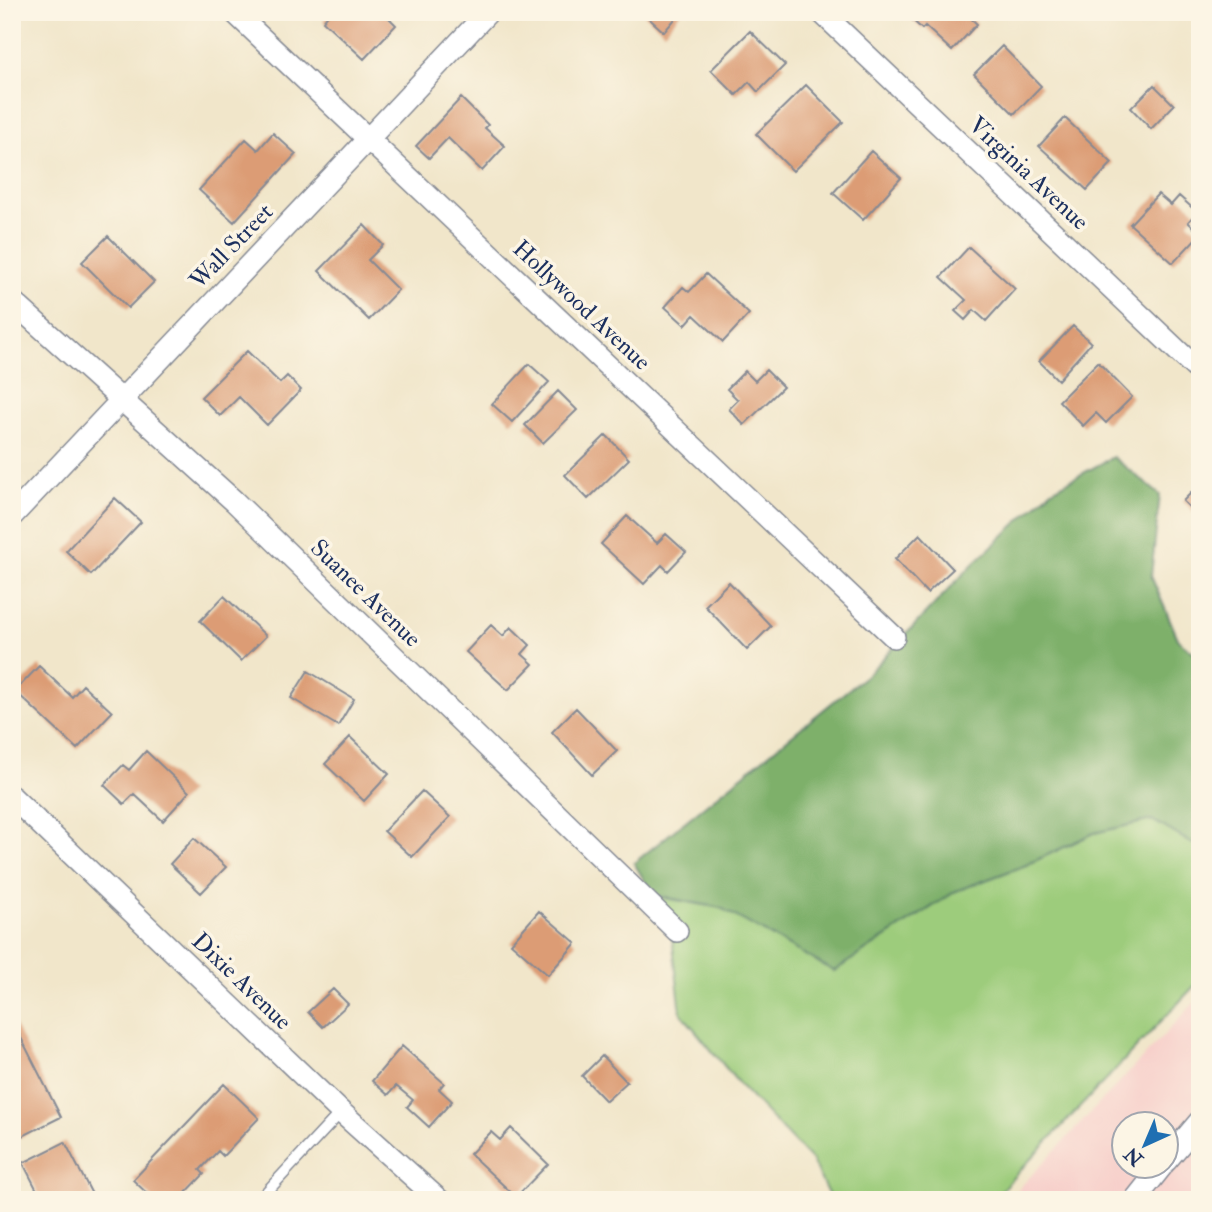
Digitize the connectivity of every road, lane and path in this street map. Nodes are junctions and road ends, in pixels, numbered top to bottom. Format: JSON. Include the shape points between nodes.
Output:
{"nodes":[{"id":1,"x":234,"y":12,"type":"edge"},
{"id":2,"x":488,"y":12,"type":"edge"},
{"id":3,"x":821,"y":12,"type":"edge"},
{"id":4,"x":370,"y":138,"type":"junction"},
{"id":5,"x":12,"y":301,"type":"edge"},
{"id":6,"x":1200,"y":372,"type":"edge"},
{"id":7,"x":121,"y":399,"type":"junction"},
{"id":8,"x":12,"y":516,"type":"edge"},
{"id":9,"x":894,"y":636,"type":"dead end"},
{"id":10,"x":12,"y":797,"type":"edge"},
{"id":11,"x":677,"y":931,"type":"dead end"},
{"id":12,"x":341,"y":1112,"type":"junction"},
{"id":13,"x":1200,"y":1121,"type":"edge"},
{"id":14,"x":1180,"y":1145,"type":"edge"},
{"id":15,"x":1151,"y":1180,"type":"edge"},
{"id":16,"x":259,"y":1200,"type":"edge"},
{"id":17,"x":439,"y":1200,"type":"edge"},
{"id":18,"x":1135,"y":1200,"type":"edge"}],
"edges":[{"from":1,"to":4,"type":"street","name":"Hollywood Avenue"},
{"from":2,"to":4,"type":"street","name":"Wall Street"},
{"from":3,"to":6,"type":"street","name":"Virginia Avenue"},
{"from":4,"to":7,"type":"street","name":"Wall Street"},
{"from":4,"to":9,"type":"street","name":"Hollywood Avenue"},
{"from":5,"to":7,"type":"street","name":"Suanee Avenue"},
{"from":7,"to":8,"type":"street","name":"Wall Street"},
{"from":7,"to":11,"type":"street","name":"Suanee Avenue","via":[[234,501]]},
{"from":10,"to":12,"type":"street","name":"Dixie Avenue"},
{"from":12,"to":16,"type":"lane"},
{"from":12,"to":17,"type":"street","name":"Dixie Avenue"},
{"from":13,"to":14,"type":"street"},
{"from":15,"to":18,"type":"street"}]}
